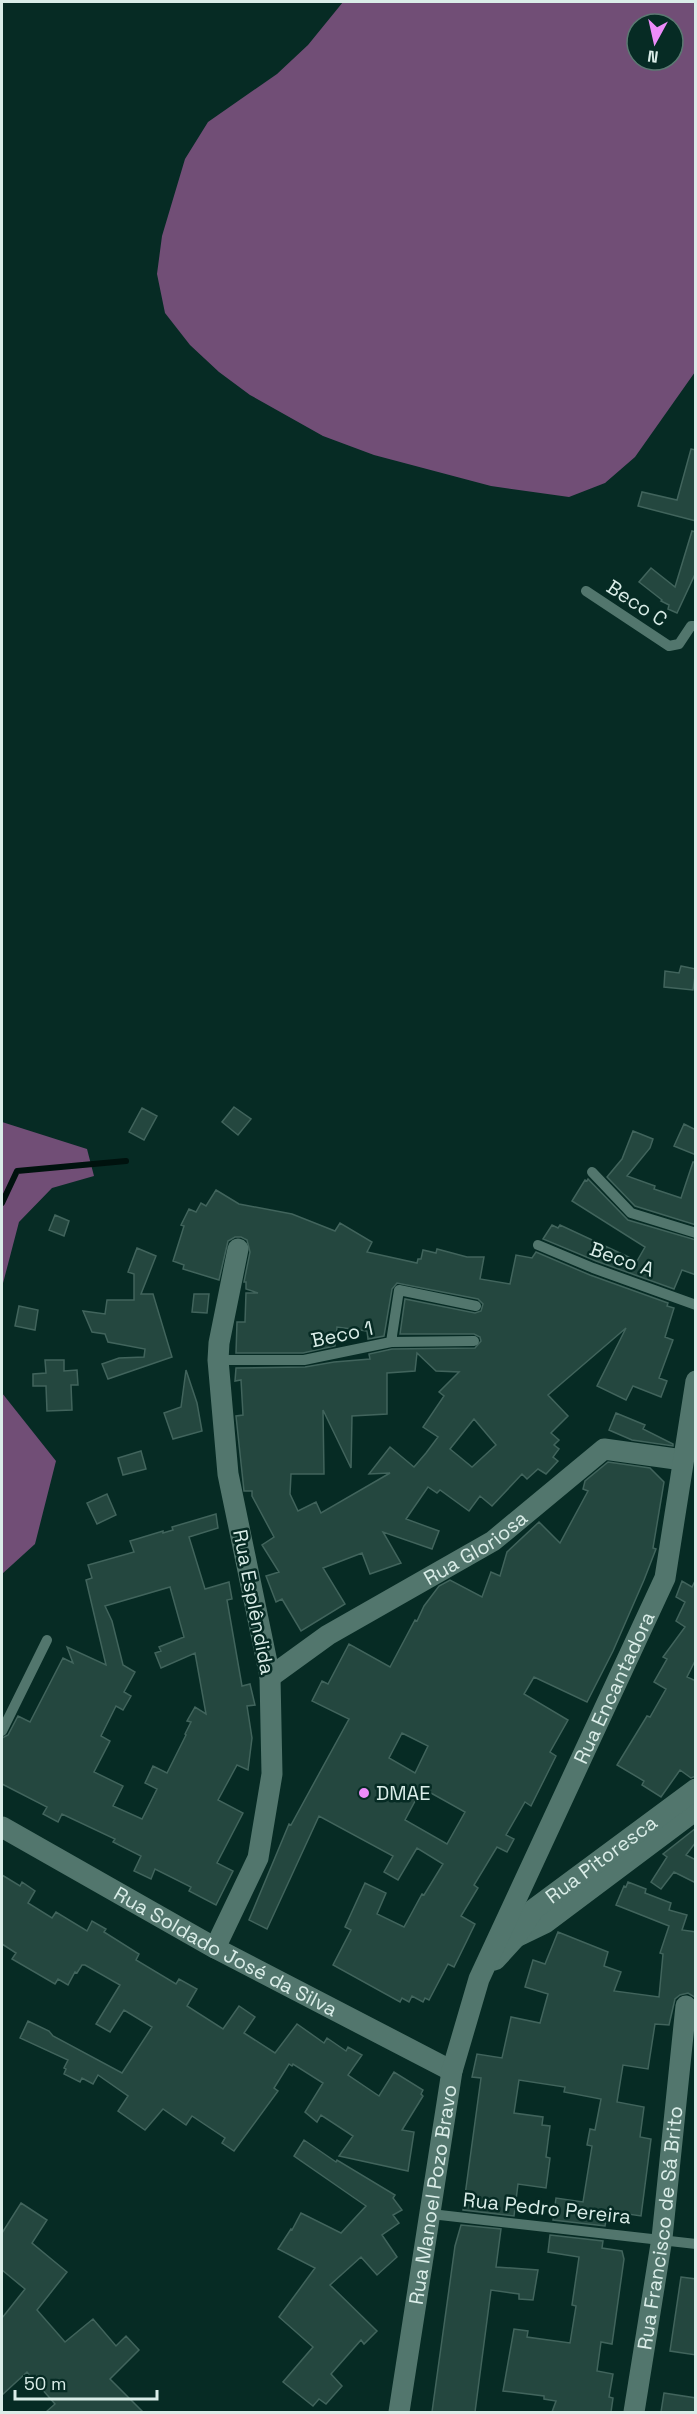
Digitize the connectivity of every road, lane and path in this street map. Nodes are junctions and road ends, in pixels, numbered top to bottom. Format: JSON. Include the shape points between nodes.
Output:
{"nodes":[{"id":1,"x":586,"y":591,"type":"dead end"},
{"id":2,"x":696,"y":626,"type":"edge"},
{"id":3,"x":592,"y":1172,"type":"dead end"},
{"id":4,"x":696,"y":1233,"type":"edge"},
{"id":5,"x":538,"y":1245,"type":"dead end"},
{"id":6,"x":238,"y":1249,"type":"dead end"},
{"id":7,"x":696,"y":1305,"type":"edge"},
{"id":8,"x":477,"y":1306,"type":"dead end"},
{"id":9,"x":474,"y":1341,"type":"dead end"},
{"id":10,"x":391,"y":1342,"type":"junction"},
{"id":11,"x":218,"y":1360,"type":"junction"},
{"id":12,"x":696,"y":1381,"type":"edge"},
{"id":13,"x":683,"y":1460,"type":"junction"},
{"id":14,"x":47,"y":1640,"type":"dead end"},
{"id":15,"x":270,"y":1677,"type":"junction"},
{"id":16,"x":2,"y":1731,"type":"edge"},
{"id":17,"x":696,"y":1789,"type":"edge"},
{"id":18,"x":696,"y":1810,"type":"edge"},
{"id":19,"x":2,"y":1827,"type":"edge"},
{"id":20,"x":516,"y":1937,"type":"junction"},
{"id":21,"x":215,"y":1948,"type":"junction"},
{"id":22,"x":479,"y":1979,"type":"junction"},
{"id":23,"x":686,"y":2006,"type":"dead end"},
{"id":24,"x":452,"y":2071,"type":"junction"},
{"id":25,"x":431,"y":2214,"type":"junction"},
{"id":26,"x":662,"y":2238,"type":"junction"},
{"id":27,"x":696,"y":2244,"type":"edge"},
{"id":28,"x":399,"y":2412,"type":"edge"},
{"id":29,"x":634,"y":2412,"type":"edge"}],
"edges":[{"from":1,"to":2,"type":"lane","name":"Beco C","via":[[669,646],[679,644],[691,626]]},
{"from":3,"to":4,"type":"lane","via":[[631,1212]]},
{"from":5,"to":7,"type":"lane","name":"Beco A"},
{"from":6,"to":11,"type":"street","name":"Rua Esplêndida"},
{"from":8,"to":10,"type":"lane","via":[[399,1290]]},
{"from":9,"to":10,"type":"lane","name":"Beco 1"},
{"from":10,"to":11,"type":"lane","name":"Beco 1","via":[[304,1360]]},
{"from":11,"to":15,"type":"street","name":"Rua Esplêndida","via":[[228,1473]]},
{"from":12,"to":13,"type":"street","name":"Rua Encantadora"},
{"from":13,"to":15,"type":"street","name":"Rua Gloriosa","via":[[604,1449],[493,1541],[328,1635]]},
{"from":13,"to":22,"type":"street","name":"Rua Encantadora","via":[[664,1578]]},
{"from":14,"to":16,"type":"lane"},
{"from":15,"to":21,"type":"street","name":"Rua Esplêndida","via":[[272,1774],[258,1858]]},
{"from":17,"to":20,"type":"street","name":"Rua Pitoresca","via":[[534,1908]]},
{"from":18,"to":20,"type":"street","name":"Rua Pitoresca","via":[[545,1923]]},
{"from":19,"to":21,"type":"street","name":"Rua Soldado José da Silva"},
{"from":20,"to":22,"type":"street","name":"Rua Pitoresca"},
{"from":21,"to":24,"type":"street","name":"Rua Soldado José da Silva"},
{"from":22,"to":24,"type":"street","name":"Rua Manoel Pozo Bravo"},
{"from":23,"to":26,"type":"street","name":"Rua Francisco de Sá Brito"},
{"from":24,"to":25,"type":"street","name":"Rua Manoel Pozo Bravo"},
{"from":25,"to":26,"type":"lane","name":"Rua Pedro Pereira"},
{"from":25,"to":28,"type":"street","name":"Rua Manoel Pozo Bravo"},
{"from":26,"to":27,"type":"lane","name":"Rua Pedro Pereira"},
{"from":26,"to":29,"type":"street","name":"Rua Francisco de Sá Brito"}]}
